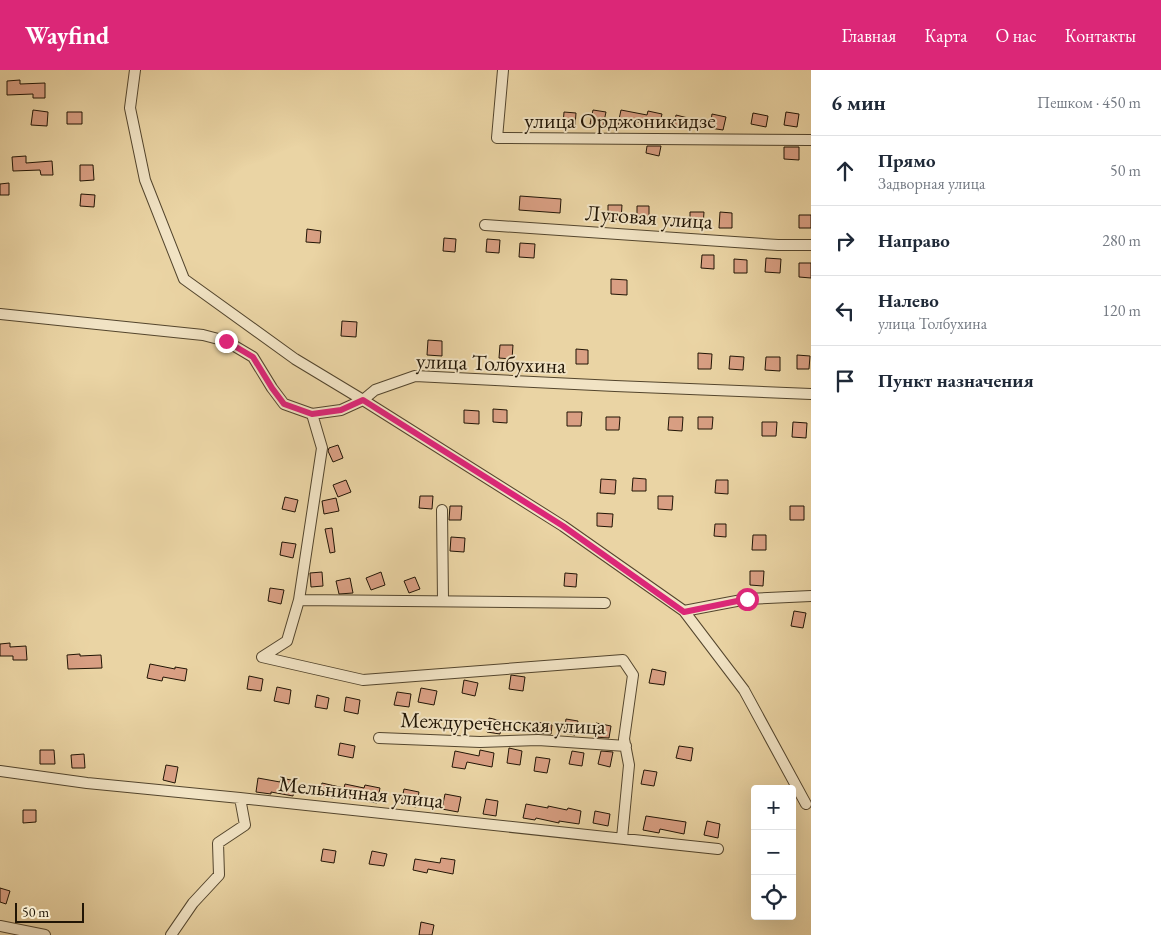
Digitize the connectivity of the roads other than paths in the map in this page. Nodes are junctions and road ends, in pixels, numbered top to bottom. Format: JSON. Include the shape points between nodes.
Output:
{"nodes":[{"id":1,"x":135,"y":70,"type":"edge"},
{"id":2,"x":503,"y":70,"type":"edge"},
{"id":3,"x":811,"y":140,"type":"edge"},
{"id":4,"x":485,"y":225,"type":"dead end"},
{"id":5,"x":811,"y":245,"type":"edge"},
{"id":6,"x":0,"y":314,"type":"edge"},
{"id":7,"x":811,"y":394,"type":"edge"},
{"id":8,"x":363,"y":400,"type":"junction"},
{"id":9,"x":312,"y":414,"type":"junction"},
{"id":10,"x":442,"y":510,"type":"dead end"},
{"id":11,"x":811,"y":596,"type":"edge"},
{"id":12,"x":299,"y":600,"type":"junction"},
{"id":13,"x":444,"y":601,"type":"junction"},
{"id":14,"x":605,"y":603,"type":"dead end"},
{"id":15,"x":684,"y":612,"type":"junction"},
{"id":16,"x":379,"y":738,"type":"dead end"},
{"id":17,"x":626,"y":746,"type":"junction"},
{"id":18,"x":0,"y":771,"type":"edge"},
{"id":19,"x":240,"y":798,"type":"junction"},
{"id":20,"x":806,"y":804,"type":"dead end"},
{"id":21,"x":622,"y":838,"type":"junction"},
{"id":22,"x":718,"y":849,"type":"dead end"},
{"id":23,"x":0,"y":926,"type":"edge"},
{"id":24,"x":45,"y":935,"type":"edge"},
{"id":25,"x":171,"y":935,"type":"edge"}],
"edges":[{"from":1,"to":8,"type":"street","via":[[130,108],[145,180],[184,279],[295,359]]},
{"from":2,"to":3,"type":"street","name":"улица Орджоникидзе","via":[[497,138]]},
{"from":4,"to":5,"type":"street","name":"Луговая улица"},
{"from":6,"to":9,"type":"street","name":"улица Толбухина","via":[[203,335],[226,341],[253,357],[284,404]]},
{"from":7,"to":8,"type":"street","name":"улица Толбухина","via":[[415,376],[375,390]]},
{"from":8,"to":9,"type":"street","name":"улица Толбухина","via":[[341,410]]},
{"from":8,"to":15,"type":"street","via":[[563,526]]},
{"from":9,"to":12,"type":"street","via":[[322,448]]},
{"from":10,"to":13,"type":"street"},
{"from":11,"to":15,"type":"street","via":[[747,599]]},
{"from":12,"to":13,"type":"street"},
{"from":12,"to":17,"type":"street","via":[[287,641],[262,657],[363,680],[623,660],[632,675],[624,739]]},
{"from":13,"to":14,"type":"street"},
{"from":15,"to":20,"type":"street","via":[[744,690]]},
{"from":16,"to":17,"type":"street","name":"Междуреченская улица","via":[[480,742],[538,740]]},
{"from":17,"to":21,"type":"street","via":[[629,765]]},
{"from":18,"to":19,"type":"street","name":"Мельничная улица"},
{"from":19,"to":21,"type":"street","name":"Мельничная улица"},
{"from":19,"to":25,"type":"street","via":[[245,826],[218,843],[220,875],[193,903]]},
{"from":21,"to":22,"type":"street","name":"Мельничная улица"},
{"from":23,"to":24,"type":"street"}]}
